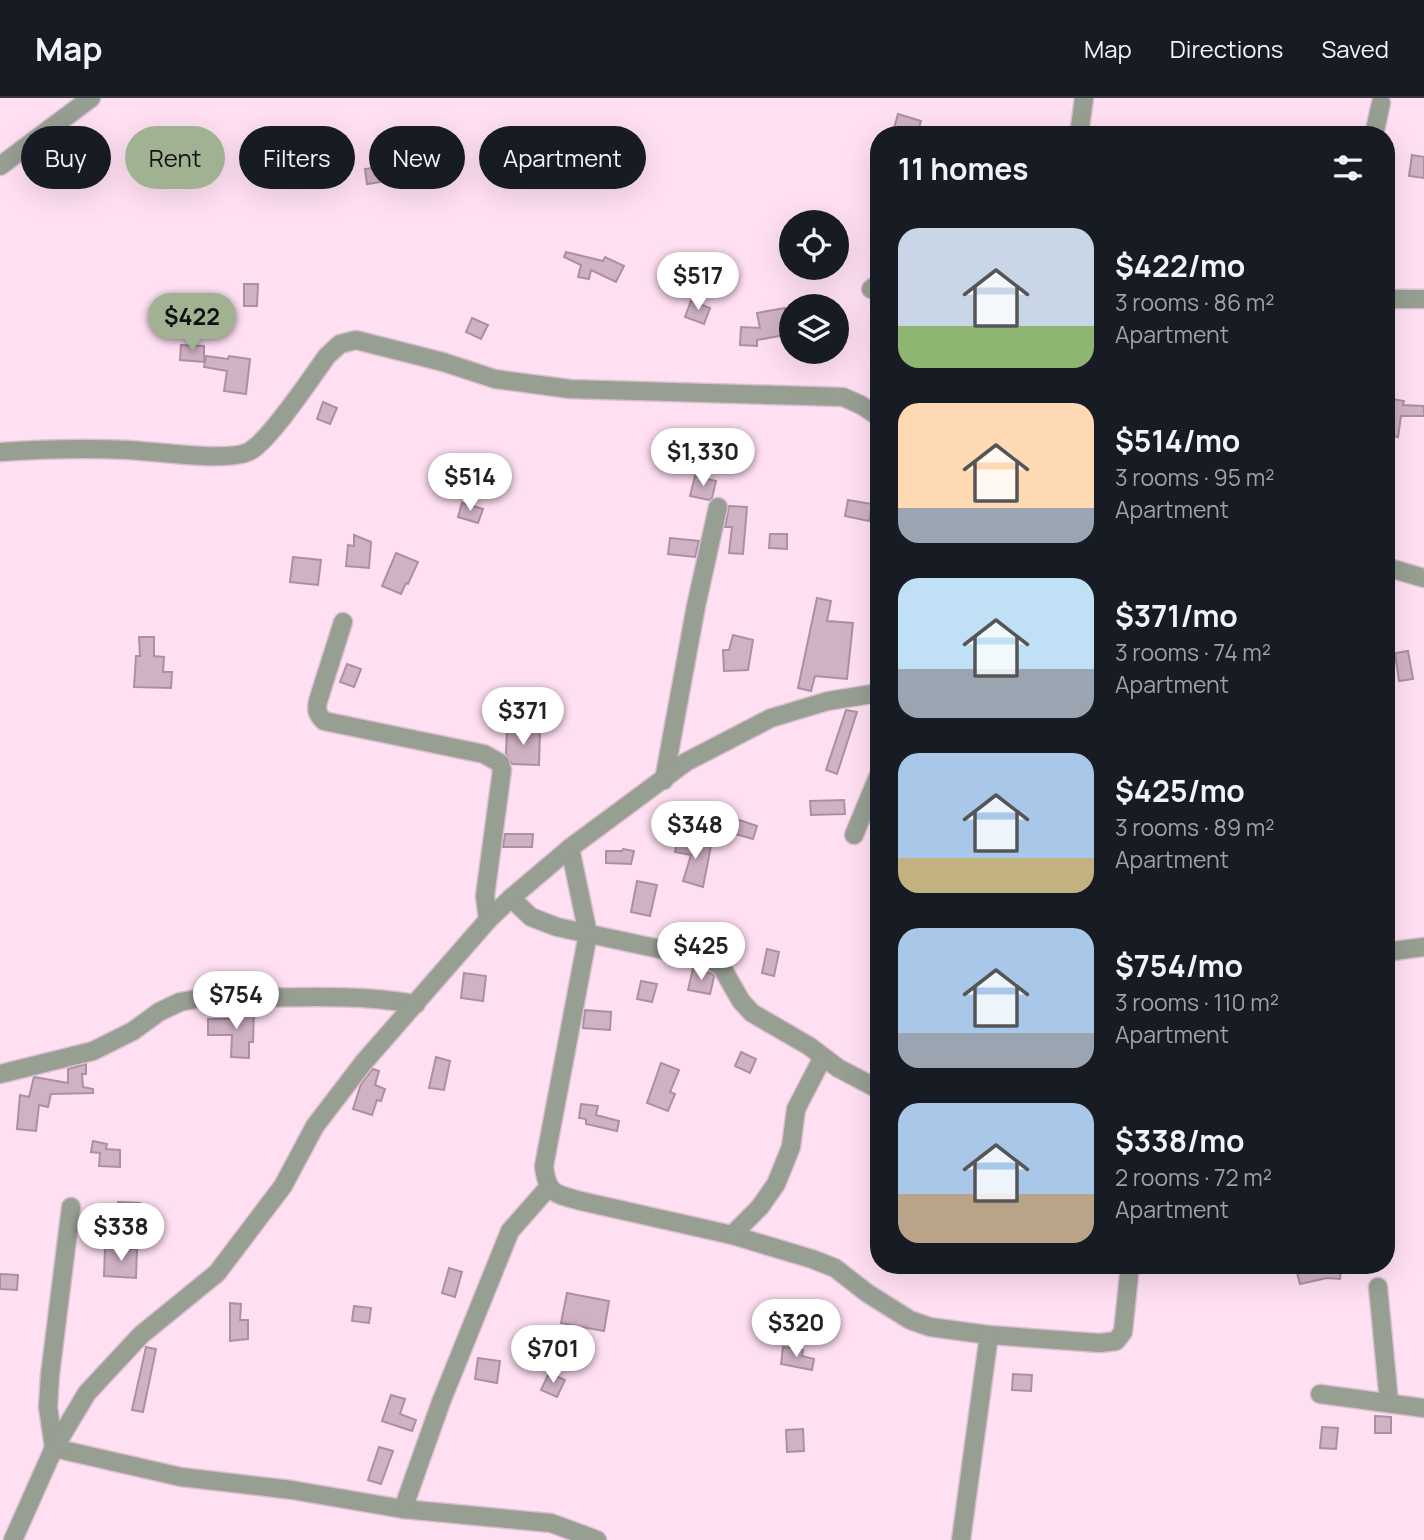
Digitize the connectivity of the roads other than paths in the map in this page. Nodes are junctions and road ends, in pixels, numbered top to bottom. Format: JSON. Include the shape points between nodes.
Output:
{"nodes":[{"id":1,"x":90,"y":98,"type":"edge"},
{"id":2,"x":1083,"y":98,"type":"edge"},
{"id":3,"x":1381,"y":103,"type":"dead end"},
{"id":4,"x":1080,"y":126,"type":"edge"},
{"id":5,"x":1376,"y":126,"type":"edge"},
{"id":6,"x":0,"y":166,"type":"edge"},
{"id":7,"x":1395,"y":299,"type":"edge"},
{"id":8,"x":1424,"y":299,"type":"edge"},
{"id":9,"x":870,"y":412,"type":"edge"},
{"id":10,"x":0,"y":452,"type":"edge"},
{"id":11,"x":718,"y":507,"type":"dead end"},
{"id":12,"x":1395,"y":570,"type":"edge"},
{"id":13,"x":1424,"y":578,"type":"edge"},
{"id":14,"x":343,"y":622,"type":"dead end"},
{"id":15,"x":870,"y":694,"type":"edge"},
{"id":16,"x":664,"y":780,"type":"junction"},
{"id":17,"x":870,"y":796,"type":"edge"},
{"id":18,"x":854,"y":835,"type":"dead end"},
{"id":19,"x":570,"y":848,"type":"junction"},
{"id":20,"x":511,"y":898,"type":"junction"},
{"id":21,"x":488,"y":920,"type":"junction"},
{"id":22,"x":588,"y":934,"type":"junction"},
{"id":23,"x":1424,"y":947,"type":"edge"},
{"id":24,"x":1395,"y":951,"type":"edge"},
{"id":25,"x":416,"y":1004,"type":"junction"},
{"id":26,"x":824,"y":1057,"type":"junction"},
{"id":27,"x":0,"y":1074,"type":"edge"},
{"id":28,"x":870,"y":1085,"type":"edge"},
{"id":29,"x":551,"y":1190,"type":"junction"},
{"id":30,"x":71,"y":1207,"type":"dead end"},
{"id":31,"x":732,"y":1235,"type":"junction"},
{"id":32,"x":1129,"y":1274,"type":"edge"},
{"id":33,"x":1378,"y":1287,"type":"dead end"},
{"id":34,"x":989,"y":1335,"type":"junction"},
{"id":35,"x":1321,"y":1394,"type":"dead end"},
{"id":36,"x":1389,"y":1402,"type":"junction"},
{"id":37,"x":1424,"y":1409,"type":"edge"},
{"id":38,"x":54,"y":1448,"type":"junction"},
{"id":39,"x":403,"y":1509,"type":"junction"},
{"id":40,"x":13,"y":1540,"type":"edge"},
{"id":41,"x":597,"y":1540,"type":"edge"},
{"id":42,"x":961,"y":1540,"type":"edge"}],
"edges":[{"from":1,"to":6,"type":"street"},
{"from":2,"to":4,"type":"street"},
{"from":3,"to":5,"type":"street"},
{"from":7,"to":8,"type":"street"},
{"from":9,"to":10,"type":"street","via":[[843,397],[570,389],[495,379],[356,340],[341,344],[327,356],[261,442],[244,454]]},
{"from":11,"to":16,"type":"street"},
{"from":12,"to":13,"type":"street"},
{"from":14,"to":21,"type":"street","via":[[316,710],[324,721],[484,754],[500,763],[485,896]]},
{"from":15,"to":16,"type":"street","via":[[771,718],[687,762]]},
{"from":16,"to":19,"type":"street"},
{"from":17,"to":18,"type":"street"},
{"from":19,"to":20,"type":"street"},
{"from":19,"to":22,"type":"street"},
{"from":20,"to":21,"type":"street"},
{"from":20,"to":22,"type":"street","via":[[531,917]]},
{"from":21,"to":25,"type":"street"},
{"from":22,"to":26,"type":"street","via":[[711,960],[721,966],[752,1013]]},
{"from":22,"to":29,"type":"street","via":[[544,1166]]},
{"from":23,"to":24,"type":"street"},
{"from":25,"to":27,"type":"street","via":[[349,997],[202,998],[159,1012],[93,1051]]},
{"from":25,"to":38,"type":"street","via":[[315,1126],[283,1186],[217,1273],[141,1335],[87,1393]]},
{"from":26,"to":28,"type":"street"},
{"from":26,"to":31,"type":"street","via":[[796,1109],[792,1147],[776,1184]]},
{"from":29,"to":31,"type":"street","via":[[560,1196]]},
{"from":29,"to":39,"type":"street","via":[[547,1189],[510,1231]]},
{"from":30,"to":38,"type":"street","via":[[50,1376],[48,1406]]},
{"from":31,"to":34,"type":"street","via":[[835,1268],[911,1320]]},
{"from":32,"to":34,"type":"street","via":[[1122,1332],[1116,1341]]},
{"from":33,"to":36,"type":"street"},
{"from":34,"to":42,"type":"street"},
{"from":35,"to":36,"type":"street"},
{"from":36,"to":37,"type":"street"},
{"from":38,"to":39,"type":"street","via":[[181,1476]]},
{"from":38,"to":40,"type":"street"},
{"from":39,"to":41,"type":"street","via":[[551,1523]]}]}
